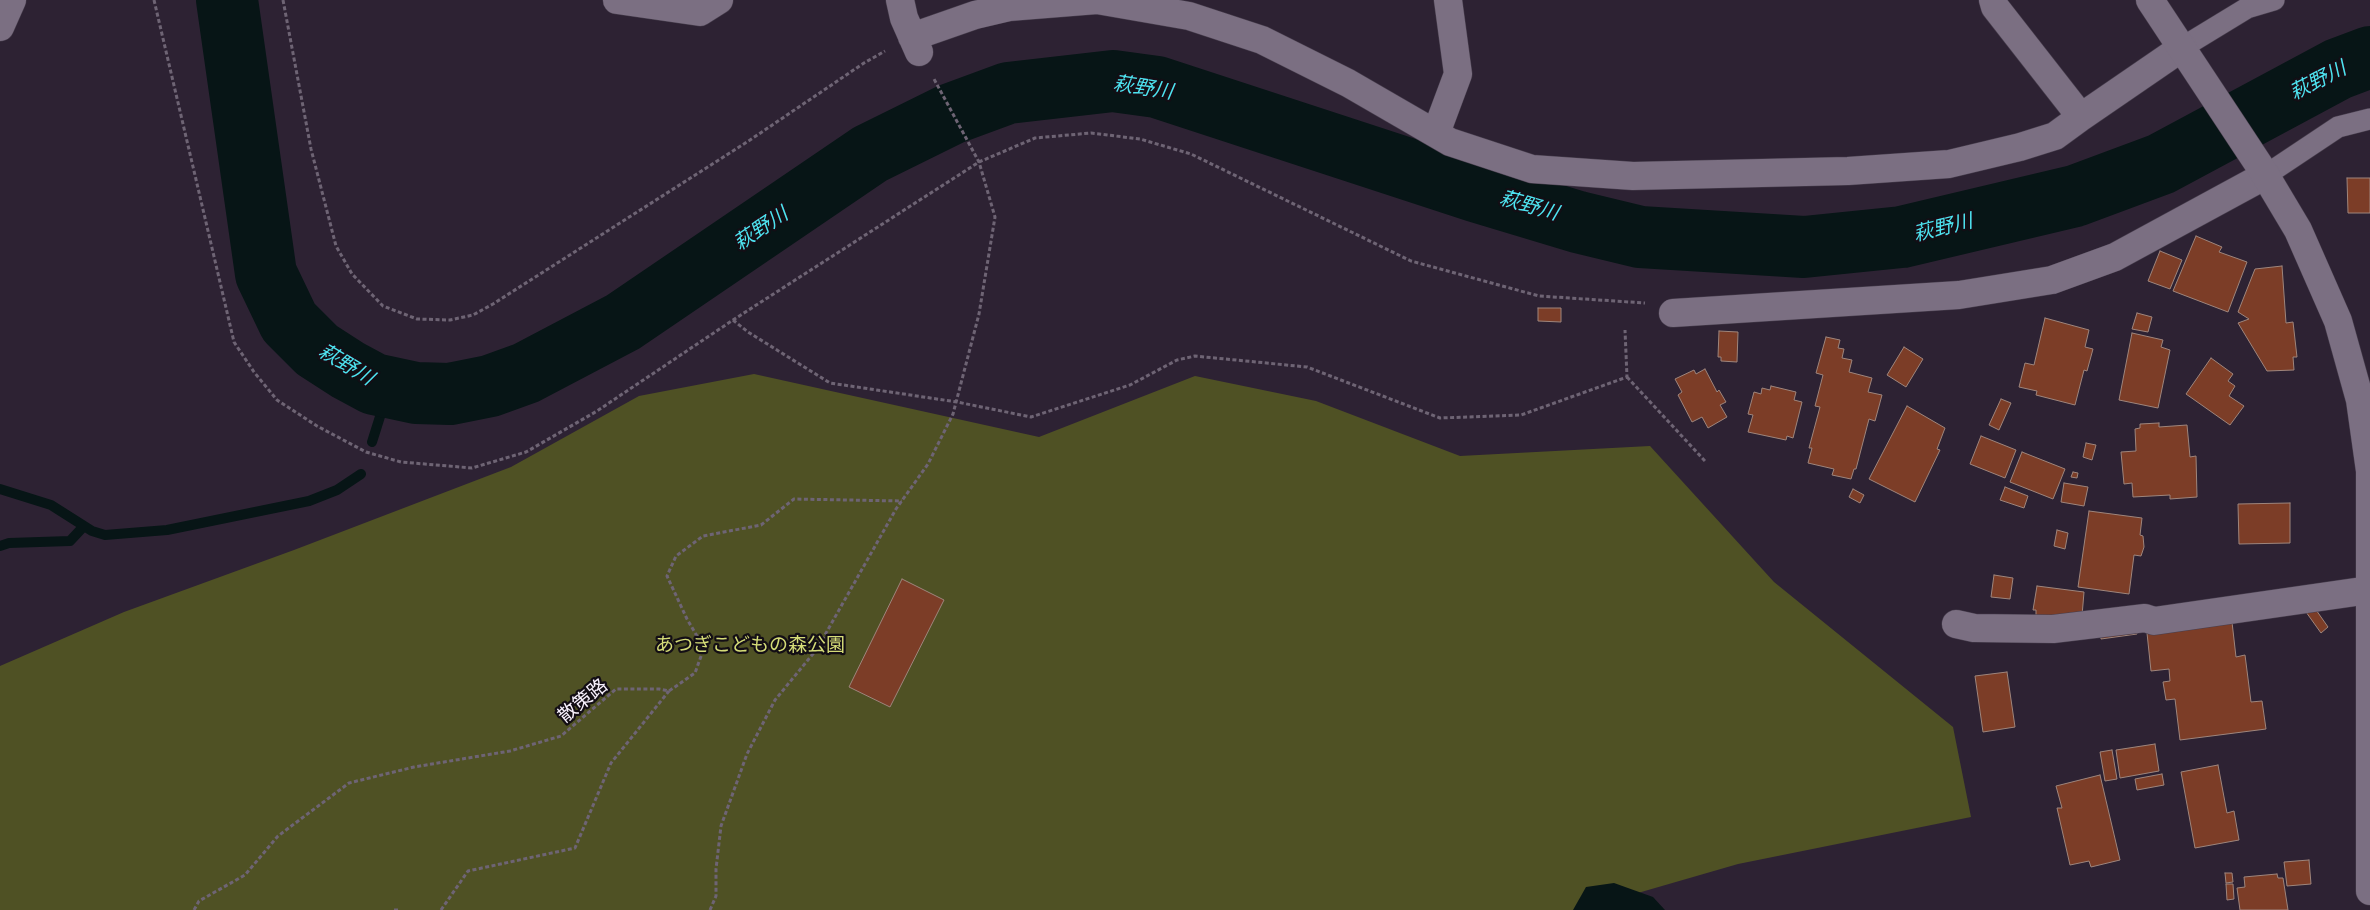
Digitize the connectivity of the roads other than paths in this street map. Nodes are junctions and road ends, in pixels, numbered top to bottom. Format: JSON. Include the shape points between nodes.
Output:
{"nodes":[{"id":1,"x":12,"y":0,"type":"edge"},
{"id":2,"x":617,"y":0,"type":"edge"},
{"id":3,"x":720,"y":0,"type":"edge"},
{"id":4,"x":900,"y":0,"type":"edge"},
{"id":5,"x":1448,"y":0,"type":"edge"},
{"id":6,"x":1993,"y":0,"type":"edge"},
{"id":7,"x":2150,"y":0,"type":"edge"},
{"id":8,"x":2274,"y":0,"type":"edge"},
{"id":9,"x":0,"y":27,"type":"edge"},
{"id":10,"x":2188,"y":57,"type":"junction"},
{"id":11,"x":2081,"y":117,"type":"junction"},
{"id":12,"x":2370,"y":119,"type":"edge"},
{"id":13,"x":1436,"y":133,"type":"junction"},
{"id":14,"x":2264,"y":172,"type":"junction"},
{"id":15,"x":1673,"y":313,"type":"road end"},
{"id":16,"x":2369,"y":590,"type":"edge"},
{"id":17,"x":1956,"y":624,"type":"dead end"},
{"id":18,"x":2370,"y":891,"type":"edge"}],
"edges":[{"from":1,"to":9,"type":"street"},
{"from":2,"to":3,"type":"street","via":[[700,12]]},
{"from":4,"to":13,"type":"street","via":[[916,45],[974,15],[1009,7],[1097,0],[1189,16],[1262,40],[1348,83]]},
{"from":5,"to":13,"type":"street","via":[[1458,74]]},
{"from":6,"to":11,"type":"street","via":[[1995,7]]},
{"from":7,"to":10,"type":"street"},
{"from":8,"to":10,"type":"lane","via":[[2247,8]]},
{"from":10,"to":11,"type":"street"},
{"from":10,"to":14,"type":"street"},
{"from":11,"to":13,"type":"street","via":[[2055,136],[2020,148],[1949,164],[1819,172],[1633,176],[1532,168],[1450,142]]},
{"from":12,"to":14,"type":"lane","via":[[2338,127]]},
{"from":14,"to":15,"type":"street","via":[[2115,257],[2052,280],[1958,295]]},
{"from":14,"to":16,"type":"street","via":[[2298,230],[2338,320],[2360,400],[2370,471]]},
{"from":16,"to":17,"type":"street","via":[[2154,621],[2145,618],[2053,629],[1974,628]]},
{"from":16,"to":18,"type":"street"}]}
